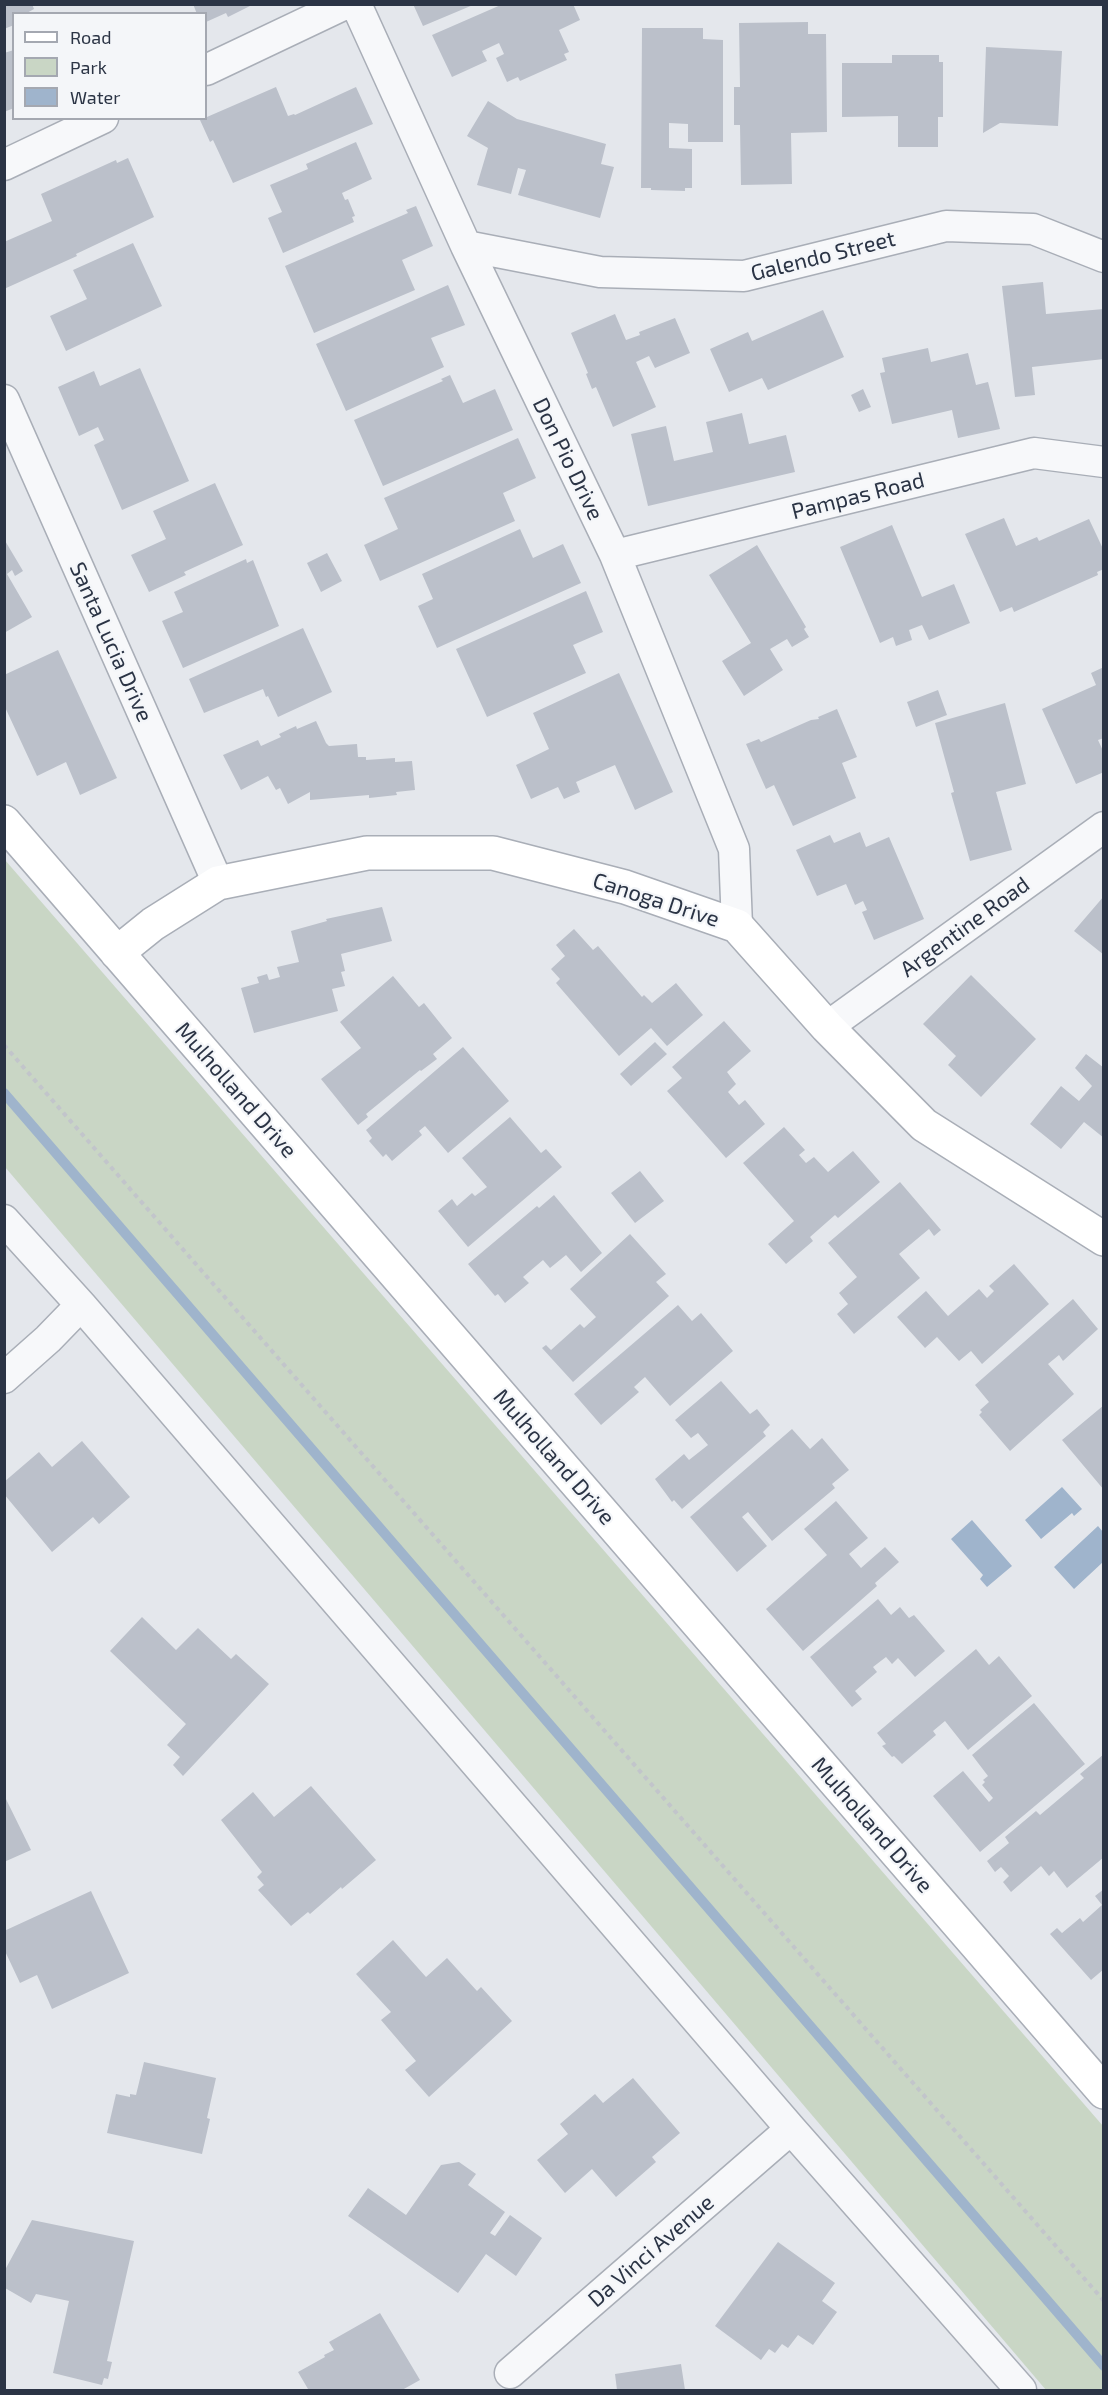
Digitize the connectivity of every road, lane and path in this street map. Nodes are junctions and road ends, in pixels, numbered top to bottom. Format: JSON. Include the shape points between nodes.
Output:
{"nodes":[{"id":1,"x":345,"y":4,"type":"edge"},
{"id":2,"x":356,"y":4,"type":"edge"},
{"id":3,"x":207,"y":70,"type":"edge"},
{"id":4,"x":99,"y":120,"type":"edge"},
{"id":5,"x":4,"y":165,"type":"edge"},
{"id":6,"x":466,"y":246,"type":"junction"},
{"id":7,"x":1104,"y":257,"type":"edge"},
{"id":8,"x":4,"y":400,"type":"edge"},
{"id":9,"x":1104,"y":462,"type":"edge"},
{"id":10,"x":615,"y":555,"type":"junction"},
{"id":11,"x":4,"y":822,"type":"edge"},
{"id":12,"x":1104,"y":827,"type":"edge"},
{"id":13,"x":218,"y":884,"type":"junction"},
{"id":14,"x":737,"y":926,"type":"junction"},
{"id":15,"x":117,"y":953,"type":"junction"},
{"id":16,"x":827,"y":1027,"type":"junction"},
{"id":17,"x":4,"y":1045,"type":"edge"},
{"id":18,"x":4,"y":1220,"type":"edge"},
{"id":19,"x":1104,"y":1239,"type":"edge"},
{"id":20,"x":81,"y":1305,"type":"junction"},
{"id":21,"x":4,"y":1378,"type":"edge"},
{"id":22,"x":1104,"y":2092,"type":"edge"},
{"id":23,"x":791,"y":2129,"type":"junction"},
{"id":24,"x":1104,"y":2301,"type":"edge"},
{"id":25,"x":510,"y":2373,"type":"dead end"},
{"id":26,"x":1021,"y":2391,"type":"edge"}],
"edges":[{"from":1,"to":3,"type":"street"},
{"from":2,"to":6,"type":"street","name":"Don Pio Drive"},
{"from":4,"to":5,"type":"street"},
{"from":6,"to":7,"type":"street","name":"Galendo Street","via":[[600,272],[744,276],[946,226],[1033,229]]},
{"from":6,"to":10,"type":"street","name":"Don Pio Drive"},
{"from":8,"to":13,"type":"street","name":"Santa Lucia Drive"},
{"from":9,"to":10,"type":"street","name":"Pampas Road","via":[[1034,453]]},
{"from":10,"to":14,"type":"street","name":"Don Pio Drive","via":[[734,849]]},
{"from":11,"to":15,"type":"main road","name":"Mulholland Drive"},
{"from":12,"to":16,"type":"street","name":"Argentine Road"},
{"from":13,"to":14,"type":"main road","name":"Canoga Drive","via":[[367,853],[493,853],[625,887]]},
{"from":13,"to":15,"type":"main road","name":"Canoga Drive","via":[[153,924]]},
{"from":14,"to":16,"type":"main road","name":"Canoga Drive"},
{"from":15,"to":22,"type":"main road","name":"Mulholland Drive"},
{"from":16,"to":19,"type":"main road","name":"Canoga Drive","via":[[924,1125]]},
{"from":17,"to":24,"type":"path"},
{"from":18,"to":20,"type":"street"},
{"from":20,"to":21,"type":"street"},
{"from":20,"to":23,"type":"street"},
{"from":23,"to":25,"type":"street","name":"Da Vinci Avenue"},
{"from":23,"to":26,"type":"street"}]}
